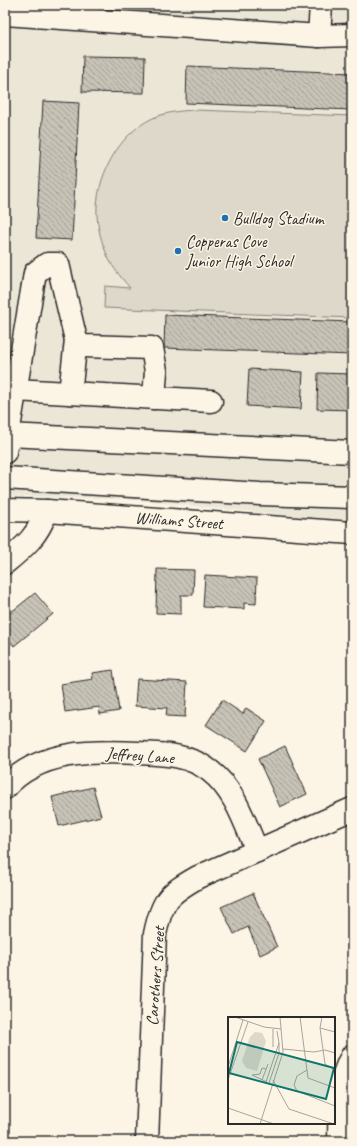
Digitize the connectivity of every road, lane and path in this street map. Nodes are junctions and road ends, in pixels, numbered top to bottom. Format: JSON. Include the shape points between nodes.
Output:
{"nodes":[{"id":1,"x":321,"y":5,"type":"edge"},
{"id":2,"x":5,"y":14,"type":"edge"},
{"id":3,"x":352,"y":35,"type":"edge"},
{"id":4,"x":319,"y":36,"type":"junction"},
{"id":5,"x":76,"y":340,"type":"junction"},
{"id":6,"x":15,"y":390,"type":"junction"},
{"id":7,"x":70,"y":393,"type":"junction"},
{"id":8,"x":154,"y":398,"type":"junction"},
{"id":9,"x":211,"y":402,"type":"dead end"},
{"id":10,"x":6,"y":443,"type":"edge"},
{"id":11,"x":352,"y":452,"type":"edge"},
{"id":12,"x":5,"y":478,"type":"edge"},
{"id":13,"x":352,"y":497,"type":"edge"},
{"id":14,"x":5,"y":510,"type":"edge"},
{"id":15,"x":47,"y":511,"type":"junction"},
{"id":16,"x":352,"y":533,"type":"edge"},
{"id":17,"x":5,"y":563,"type":"edge"},
{"id":18,"x":5,"y":788,"type":"edge"},
{"id":19,"x":352,"y":809,"type":"edge"},
{"id":20,"x":257,"y":851,"type":"junction"},
{"id":21,"x":352,"y":1056,"type":"edge"},
{"id":22,"x":147,"y":1141,"type":"edge"},
{"id":23,"x":339,"y":1141,"type":"edge"}],
"edges":[{"from":1,"to":4,"type":"street"},
{"from":2,"to":4,"type":"street"},
{"from":3,"to":4,"type":"street"},
{"from":5,"to":6,"type":"street","via":[[58,264],[47,264],[35,273]]},
{"from":5,"to":7,"type":"street"},
{"from":5,"to":8,"type":"street","via":[[82,346],[152,348],[156,371]]},
{"from":6,"to":7,"type":"street"},
{"from":6,"to":10,"type":"street"},
{"from":7,"to":8,"type":"street"},
{"from":8,"to":9,"type":"street"},
{"from":10,"to":11,"type":"street"},
{"from":12,"to":13,"type":"street","via":[[260,494]]},
{"from":14,"to":15,"type":"street","name":"Williams Street"},
{"from":15,"to":16,"type":"street","name":"Williams Street"},
{"from":15,"to":17,"type":"street","via":[[32,540]]},
{"from":18,"to":20,"type":"street","name":"Jeffrey Lane","via":[[30,769],[56,758],[78,753],[109,751],[160,754],[188,759],[209,770],[223,783],[236,803]]},
{"from":19,"to":20,"type":"street","name":"Carothers Street"},
{"from":20,"to":22,"type":"street","name":"Carothers Street","via":[[176,890],[160,913],[155,934]]},
{"from":21,"to":23,"type":"street","via":[[342,1083]]}]}
